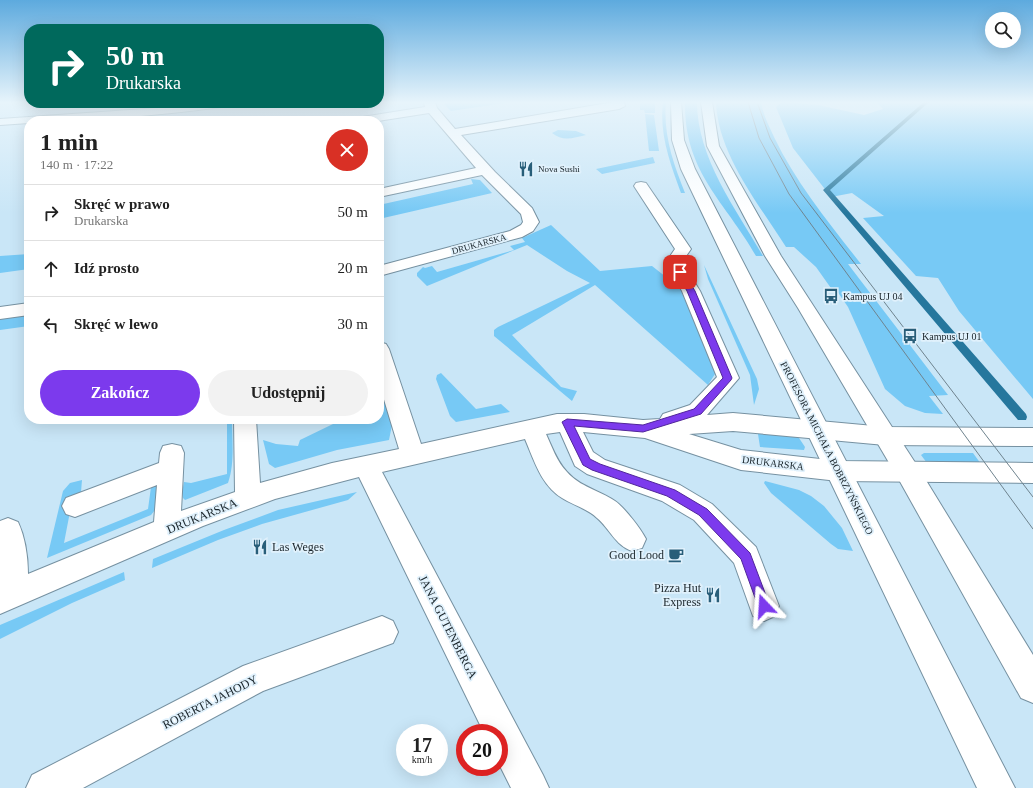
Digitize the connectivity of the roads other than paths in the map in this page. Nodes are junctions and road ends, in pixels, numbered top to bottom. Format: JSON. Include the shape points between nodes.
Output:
{"nodes":[{"id":1,"x":457,"y":139,"type":"edge"},
{"id":2,"x":678,"y":139,"type":"edge"},
{"id":3,"x":712,"y":139,"type":"edge"},
{"id":4,"x":485,"y":170,"type":"junction"},
{"id":5,"x":641,"y":186,"type":"dead end"},
{"id":6,"x":384,"y":192,"type":"edge"},
{"id":7,"x":384,"y":270,"type":"edge"},
{"id":8,"x":24,"y":310,"type":"edge"},
{"id":9,"x":0,"y":313,"type":"edge"},
{"id":10,"x":384,"y":365,"type":"edge"},
{"id":11,"x":567,"y":422,"type":"junction"},
{"id":12,"x":245,"y":424,"type":"edge"},
{"id":13,"x":532,"y":428,"type":"junction"},
{"id":14,"x":643,"y":428,"type":"junction"},
{"id":15,"x":818,"y":430,"type":"junction"},
{"id":16,"x":885,"y":436,"type":"junction"},
{"id":17,"x":1033,"y":437,"type":"edge"},
{"id":18,"x":412,"y":455,"type":"junction"},
{"id":19,"x":366,"y":465,"type":"junction"},
{"id":20,"x":838,"y":470,"type":"junction"},
{"id":21,"x":907,"y":471,"type":"junction"},
{"id":22,"x":1033,"y":473,"type":"edge"},
{"id":23,"x":248,"y":498,"type":"junction"},
{"id":24,"x":74,"y":506,"type":"dead end"},
{"id":25,"x":168,"y":529,"type":"junction"},
{"id":26,"x":0,"y":532,"type":"edge"},
{"id":27,"x":632,"y":539,"type":"dead end"},
{"id":28,"x":6,"y":597,"type":"edge"},
{"id":29,"x":764,"y":606,"type":"dead end"},
{"id":30,"x":382,"y":632,"type":"dead end"},
{"id":31,"x":1033,"y":686,"type":"edge"},
{"id":32,"x":45,"y":788,"type":"edge"},
{"id":33,"x":530,"y":788,"type":"edge"},
{"id":34,"x":996,"y":788,"type":"edge"}],
"edges":[{"from":1,"to":4,"type":"street"},
{"from":2,"to":15,"type":"street","name":"PROFESORA MICHAŁA BOBRZYŃSKIEGO","via":[[688,169]]},
{"from":3,"to":16,"type":"street","via":[[713,146],[773,256],[808,308]]},
{"from":4,"to":6,"type":"street"},
{"from":4,"to":7,"type":"street","name":"DRUKARSKA","via":[[531,218],[530,226],[523,231]]},
{"from":5,"to":14,"type":"street","via":[[683,249],[674,262],[691,291],[728,378],[698,412]]},
{"from":8,"to":9,"type":"street"},
{"from":10,"to":18,"type":"street"},
{"from":11,"to":13,"type":"street","name":"DRUKARSKA"},
{"from":11,"to":14,"type":"street","name":"DRUKARSKA"},
{"from":11,"to":29,"type":"street","via":[[587,462],[602,470],[671,493],[703,512],[746,556]]},
{"from":12,"to":23,"type":"street"},
{"from":13,"to":18,"type":"street","name":"DRUKARSKA"},
{"from":13,"to":27,"type":"street","via":[[549,467],[558,480],[570,490],[606,509]]},
{"from":14,"to":15,"type":"street","name":"DRUKARSKA","via":[[733,422]]},
{"from":14,"to":20,"type":"street","name":"DRUKARSKA","via":[[740,460]]},
{"from":15,"to":16,"type":"street","name":"DRUKARSKA"},
{"from":15,"to":20,"type":"street","name":"PROFESORA MICHAŁA BOBRZYŃSKIEGO"},
{"from":16,"to":17,"type":"street","name":"DRUKARSKA"},
{"from":16,"to":21,"type":"street"},
{"from":18,"to":19,"type":"street","name":"DRUKARSKA"},
{"from":19,"to":23,"type":"street","name":"DRUKARSKA"},
{"from":19,"to":33,"type":"street","name":"JANA GUTENBERGA"},
{"from":20,"to":21,"type":"street","name":"DRUKARSKA"},
{"from":20,"to":34,"type":"street","name":"PROFESORA MICHAŁA BOBRZYŃSKIEGO"},
{"from":21,"to":22,"type":"street","name":"DRUKARSKA"},
{"from":21,"to":31,"type":"street"},
{"from":23,"to":25,"type":"street","name":"DRUKARSKA"},
{"from":24,"to":25,"type":"street","via":[[171,461]]},
{"from":25,"to":28,"type":"street","name":"DRUKARSKA"},
{"from":26,"to":28,"type":"street","via":[[8,530],[14,566]]},
{"from":30,"to":32,"type":"street","name":"ROBERTA JAHODY","via":[[255,678]]}]}
